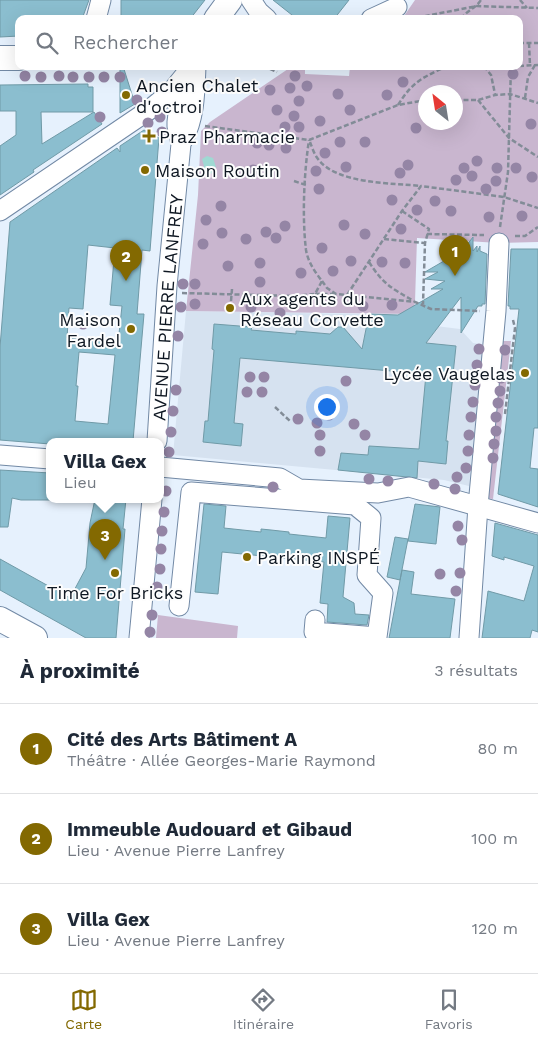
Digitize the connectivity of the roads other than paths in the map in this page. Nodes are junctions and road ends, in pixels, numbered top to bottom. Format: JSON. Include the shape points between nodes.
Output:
{"nodes":[{"id":1,"x":101,"y":0,"type":"edge"},
{"id":2,"x":230,"y":0,"type":"edge"},
{"id":3,"x":246,"y":0,"type":"edge"},
{"id":4,"x":250,"y":0,"type":"edge"},
{"id":5,"x":398,"y":9,"type":"edge"},
{"id":6,"x":370,"y":14,"type":"edge"},
{"id":7,"x":97,"y":15,"type":"edge"},
{"id":8,"x":219,"y":15,"type":"edge"},
{"id":9,"x":237,"y":15,"type":"edge"},
{"id":10,"x":262,"y":15,"type":"edge"},
{"id":11,"x":0,"y":58,"type":"edge"},
{"id":12,"x":15,"y":58,"type":"edge"},
{"id":13,"x":190,"y":70,"type":"edge"},
{"id":14,"x":191,"y":70,"type":"edge"},
{"id":15,"x":0,"y":211,"type":"edge"},
{"id":16,"x":499,"y":239,"type":"road end"},
{"id":17,"x":157,"y":438,"type":"edge"},
{"id":18,"x":0,"y":455,"type":"edge"},
{"id":19,"x":46,"y":458,"type":"edge"},
{"id":20,"x":164,"y":467,"type":"edge"},
{"id":21,"x":280,"y":478,"type":"junction"},
{"id":22,"x":278,"y":500,"type":"junction"},
{"id":23,"x":152,"y":503,"type":"edge"},
{"id":24,"x":478,"y":506,"type":"junction"},
{"id":25,"x":538,"y":523,"type":"edge"},
{"id":26,"x":179,"y":606,"type":"dead end"},
{"id":27,"x":0,"y":619,"type":"edge"},
{"id":28,"x":315,"y":620,"type":"dead end"},
{"id":29,"x":35,"y":638,"type":"edge"},
{"id":30,"x":139,"y":638,"type":"edge"},
{"id":31,"x":469,"y":638,"type":"edge"}],
"edges":[{"from":1,"to":7,"type":"street"},
{"from":2,"to":8,"type":"main road"},
{"from":3,"to":9,"type":"main road"},
{"from":4,"to":10,"type":"street"},
{"from":5,"to":6,"type":"street"},
{"from":11,"to":12,"type":"main road"},
{"from":13,"to":15,"type":"street","via":[[171,92],[149,110]]},
{"from":14,"to":17,"type":"street","name":"AVENUE PIERRE LANFREY","via":[[181,90],[177,126],[181,144]]},
{"from":16,"to":24,"type":"street","via":[[496,311]]},
{"from":18,"to":19,"type":"street"},
{"from":20,"to":21,"type":"street"},
{"from":21,"to":22,"type":"street"},
{"from":21,"to":24,"type":"street","via":[[299,489],[378,493],[409,487]]},
{"from":22,"to":26,"type":"street","via":[[191,492]]},
{"from":22,"to":28,"type":"street","via":[[355,505],[371,518],[367,575],[383,593],[377,636],[314,632]]},
{"from":23,"to":30,"type":"street"},
{"from":24,"to":25,"type":"street"},
{"from":24,"to":31,"type":"street"},
{"from":27,"to":29,"type":"main road"}]}
